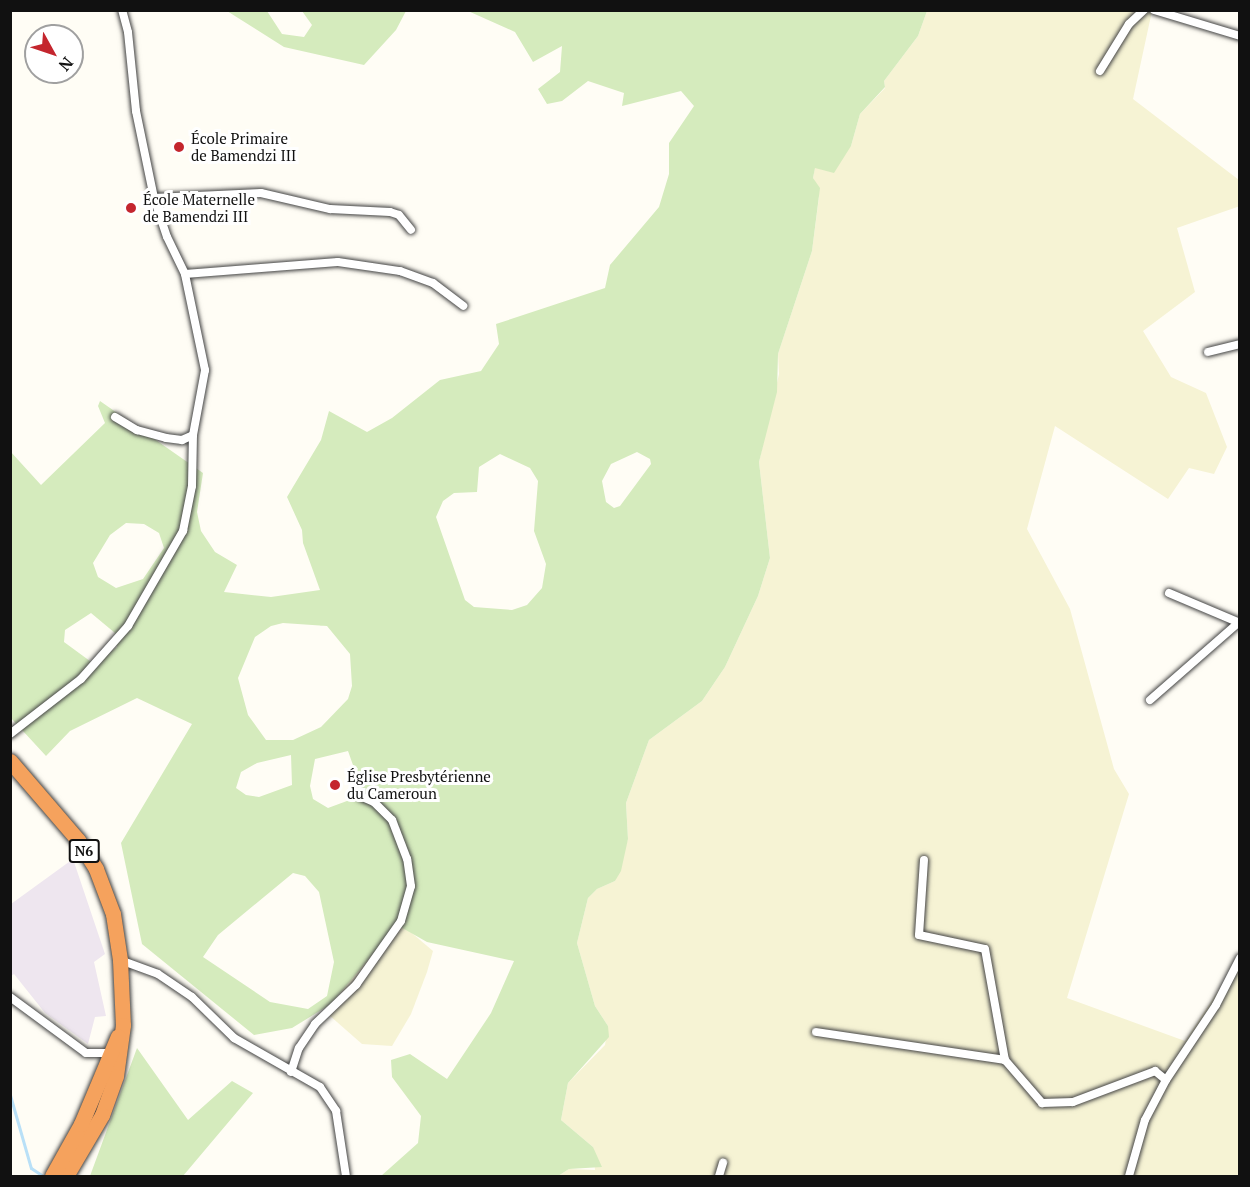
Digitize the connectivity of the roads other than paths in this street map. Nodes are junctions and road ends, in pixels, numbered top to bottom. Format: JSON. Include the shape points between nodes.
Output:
{"nodes":[{"id":1,"x":122,"y":10,"type":"edge"},
{"id":2,"x":1144,"y":10,"type":"edge"},
{"id":3,"x":1154,"y":10,"type":"edge"},
{"id":4,"x":1239,"y":36,"type":"edge"},
{"id":5,"x":1100,"y":71,"type":"dead end"},
{"id":6,"x":154,"y":198,"type":"junction"},
{"id":7,"x":411,"y":230,"type":"dead end"},
{"id":8,"x":185,"y":274,"type":"junction"},
{"id":9,"x":463,"y":306,"type":"dead end"},
{"id":10,"x":1239,"y":344,"type":"edge"},
{"id":11,"x":1208,"y":352,"type":"dead end"},
{"id":12,"x":115,"y":417,"type":"dead end"},
{"id":13,"x":193,"y":435,"type":"junction"},
{"id":14,"x":1169,"y":593,"type":"dead end"},
{"id":15,"x":1239,"y":623,"type":"edge"},
{"id":16,"x":1150,"y":700,"type":"dead end"},
{"id":17,"x":10,"y":734,"type":"edge"},
{"id":18,"x":10,"y":761,"type":"edge"},
{"id":19,"x":360,"y":796,"type":"dead end"},
{"id":20,"x":924,"y":860,"type":"dead end"},
{"id":21,"x":1239,"y":958,"type":"edge"},
{"id":22,"x":120,"y":960,"type":"junction"},
{"id":23,"x":10,"y":997,"type":"edge"},
{"id":24,"x":123,"y":1025,"type":"junction"},
{"id":25,"x":816,"y":1032,"type":"dead end"},
{"id":26,"x":110,"y":1053,"type":"junction"},
{"id":27,"x":1005,"y":1060,"type":"junction"},
{"id":28,"x":291,"y":1072,"type":"junction"},
{"id":29,"x":1166,"y":1080,"type":"junction"},
{"id":30,"x":723,"y":1164,"type":"dead end"},
{"id":31,"x":52,"y":1176,"type":"edge"},
{"id":32,"x":66,"y":1176,"type":"edge"},
{"id":33,"x":346,"y":1176,"type":"edge"},
{"id":34,"x":719,"y":1176,"type":"edge"},
{"id":35,"x":1129,"y":1176,"type":"edge"}],
"edges":[{"from":1,"to":6,"type":"street","via":[[136,111]]},
{"from":2,"to":5,"type":"street","via":[[1129,24]]},
{"from":3,"to":4,"type":"street"},
{"from":6,"to":7,"type":"street","via":[[261,193],[330,209],[390,212],[399,215]]},
{"from":6,"to":8,"type":"street"},
{"from":8,"to":9,"type":"street","via":[[338,262],[400,270],[433,283]]},
{"from":8,"to":13,"type":"street","via":[[205,370]]},
{"from":10,"to":11,"type":"street"},
{"from":12,"to":13,"type":"street","via":[[137,430],[166,438],[182,440]]},
{"from":13,"to":17,"type":"street","via":[[192,486],[183,531],[143,603],[81,679]]},
{"from":14,"to":15,"type":"street"},
{"from":15,"to":16,"type":"street"},
{"from":18,"to":22,"type":"highway","number":"N6","via":[[78,840],[96,869],[113,914]]},
{"from":19,"to":28,"type":"street","via":[[374,802],[392,820],[407,859],[411,886],[401,921],[356,985],[315,1024]]},
{"from":20,"to":27,"type":"street","via":[[919,935],[985,949]]},
{"from":21,"to":29,"type":"street","via":[[1216,1005]]},
{"from":22,"to":24,"type":"highway","number":"N6"},
{"from":22,"to":28,"type":"street","via":[[158,974],[192,997],[234,1038]]},
{"from":23,"to":26,"type":"street","via":[[86,1053]]},
{"from":24,"to":26,"type":"highway","number":"N6"},
{"from":24,"to":32,"type":"highway","number":"N6","via":[[110,1095]]},
{"from":25,"to":27,"type":"street"},
{"from":26,"to":31,"type":"highway","number":"N6","via":[[81,1124]]},
{"from":27,"to":29,"type":"street","via":[[1042,1103],[1073,1102],[1155,1071]]},
{"from":28,"to":33,"type":"street","via":[[320,1087],[330,1097]]},
{"from":29,"to":35,"type":"street","via":[[1145,1120]]},
{"from":30,"to":34,"type":"street"}]}
